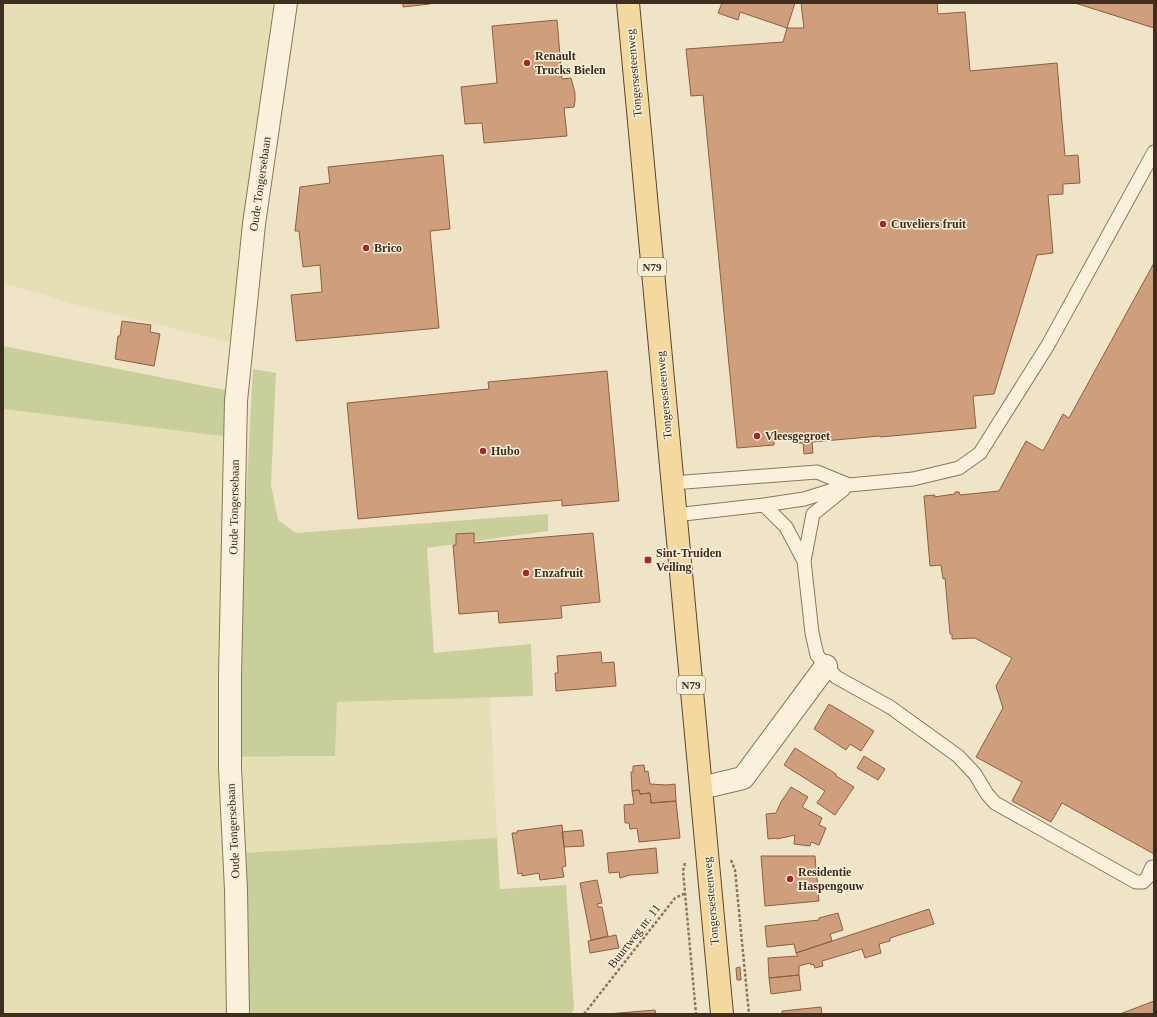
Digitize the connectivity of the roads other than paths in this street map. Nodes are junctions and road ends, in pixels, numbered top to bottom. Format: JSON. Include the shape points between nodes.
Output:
{"nodes":[{"id":1,"x":286,"y":3,"type":"edge"},
{"id":2,"x":628,"y":3,"type":"edge"},
{"id":3,"x":1154,"y":152,"type":"edge"},
{"id":4,"x":672,"y":483,"type":"junction"},
{"id":5,"x":849,"y":485,"type":"junction"},
{"id":6,"x":764,"y":505,"type":"junction"},
{"id":7,"x":675,"y":515,"type":"junction"},
{"id":8,"x":804,"y":560,"type":"junction"},
{"id":9,"x":826,"y":666,"type":"junction"},
{"id":10,"x":701,"y":788,"type":"junction"},
{"id":11,"x":1154,"y":868,"type":"edge"},
{"id":12,"x":238,"y":1014,"type":"edge"},
{"id":13,"x":722,"y":1014,"type":"edge"}],
"edges":[{"from":1,"to":12,"type":"street","name":"Oude Tongersebaan","via":[[254,224],[236,401],[230,768],[236,890]]},
{"from":2,"to":4,"type":"main road","name":"Tongersesteenweg","number":"N79"},
{"from":3,"to":5,"type":"lane","via":[[1048,345],[980,453],[959,468],[913,479]]},
{"from":4,"to":5,"type":"lane","via":[[816,472]]},
{"from":4,"to":7,"type":"main road","name":"Tongersesteenweg","number":"N79"},
{"from":5,"to":6,"type":"lane","via":[[804,499]]},
{"from":5,"to":8,"type":"lane","via":[[813,514]]},
{"from":6,"to":7,"type":"lane"},
{"from":6,"to":8,"type":"lane","via":[[786,527]]},
{"from":7,"to":10,"type":"main road","name":"Tongersesteenweg","number":"N79"},
{"from":8,"to":9,"type":"lane","via":[[812,633],[817,655]]},
{"from":9,"to":10,"type":"street","via":[[743,778]]},
{"from":9,"to":11,"type":"lane","via":[[836,677],[890,707],[958,756],[975,774],[995,803],[1136,882],[1143,882],[1152,867]]},
{"from":10,"to":13,"type":"main road","name":"Tongersesteenweg","number":"N79"}]}
